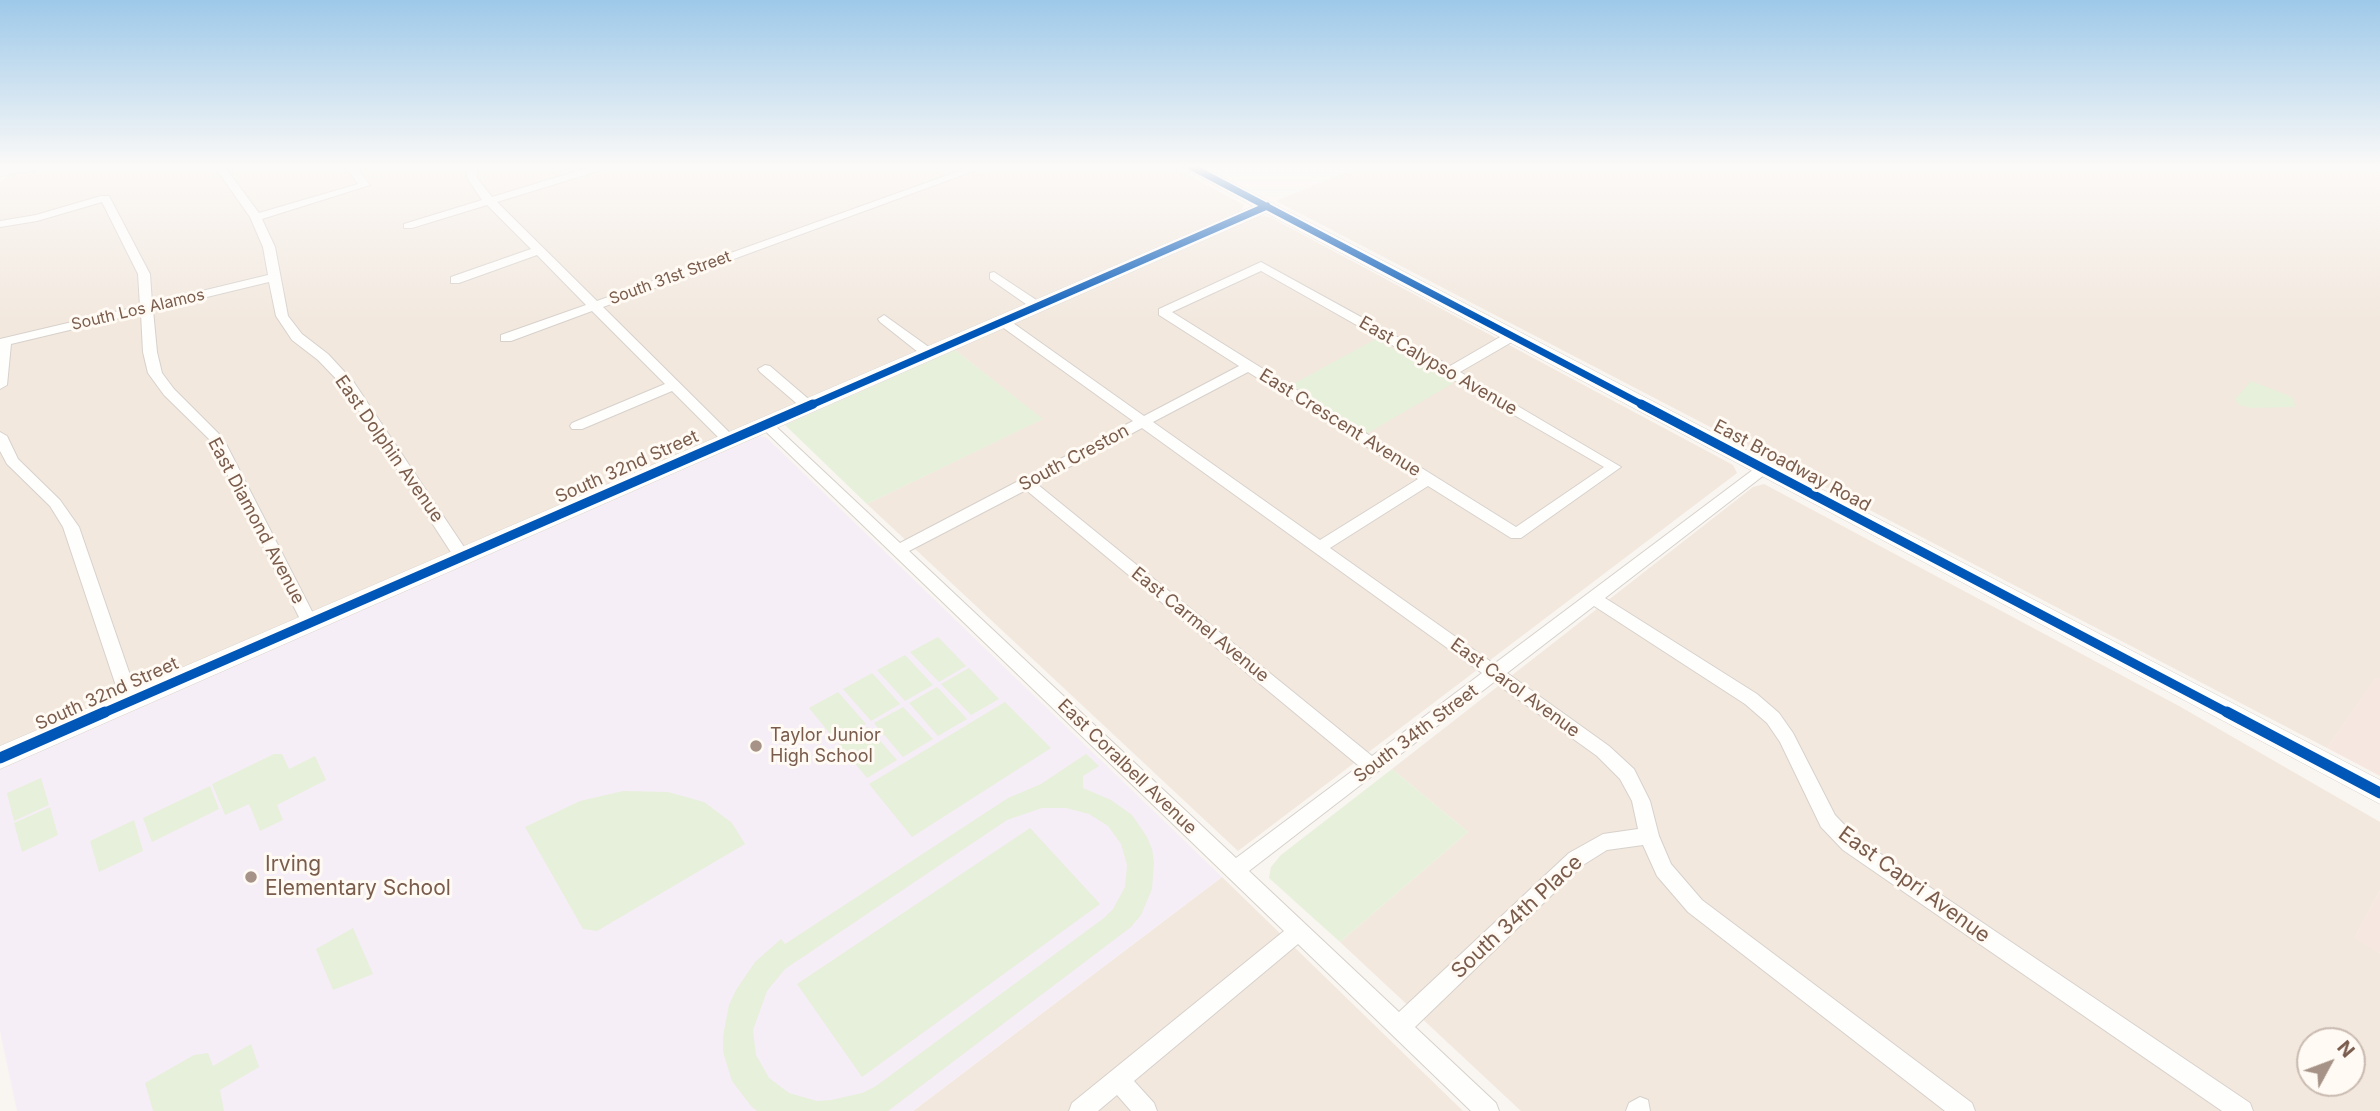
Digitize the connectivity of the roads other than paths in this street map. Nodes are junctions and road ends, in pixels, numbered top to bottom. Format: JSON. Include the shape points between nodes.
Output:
{"nodes":[{"id":1,"x":256,"y":217,"type":"edge"},
{"id":2,"x":38,"y":218,"type":"edge"},
{"id":3,"x":115,"y":218,"type":"edge"},
{"id":4,"x":434,"y":218,"type":"edge"},
{"id":5,"x":507,"y":218,"type":"edge"},
{"id":6,"x":839,"y":218,"type":"edge"},
{"id":7,"x":1240,"y":218,"type":"edge"},
{"id":8,"x":1289,"y":218,"type":"edge"},
{"id":9,"x":0,"y":224,"type":"edge"},
{"id":10,"x":408,"y":226,"type":"dead end"},
{"id":11,"x":540,"y":250,"type":"junction"},
{"id":12,"x":994,"y":276,"type":"dead end"},
{"id":13,"x":275,"y":277,"type":"junction"},
{"id":14,"x":455,"y":280,"type":"dead end"},
{"id":15,"x":595,"y":306,"type":"junction"},
{"id":16,"x":1037,"y":306,"type":"junction"},
{"id":17,"x":146,"y":308,"type":"junction"},
{"id":18,"x":1163,"y":312,"type":"joint"},
{"id":19,"x":884,"y":319,"type":"dead end"},
{"id":20,"x":1002,"y":321,"type":"junction"},
{"id":21,"x":1512,"y":336,"type":"junction"},
{"id":22,"x":506,"y":338,"type":"dead end"},
{"id":23,"x":3,"y":342,"type":"edge"},
{"id":24,"x":928,"y":353,"type":"junction"},
{"id":25,"x":1249,"y":366,"type":"junction"},
{"id":26,"x":765,"y":369,"type":"dead end"},
{"id":27,"x":1450,"y":372,"type":"junction"},
{"id":28,"x":0,"y":385,"type":"edge"},
{"id":29,"x":674,"y":385,"type":"junction"},
{"id":30,"x":807,"y":405,"type":"junction"},
{"id":31,"x":1143,"y":422,"type":"junction"},
{"id":32,"x":765,"y":424,"type":"junction"},
{"id":33,"x":577,"y":426,"type":"dead end"},
{"id":34,"x":0,"y":436,"type":"edge"},
{"id":35,"x":730,"y":440,"type":"junction"},
{"id":36,"x":1762,"y":468,"type":"junction"},
{"id":37,"x":1428,"y":479,"type":"junction"},
{"id":38,"x":1027,"y":483,"type":"junction"},
{"id":39,"x":1516,"y":534,"type":"joint"},
{"id":40,"x":1319,"y":548,"type":"junction"},
{"id":41,"x":899,"y":550,"type":"junction"},
{"id":42,"x":462,"y":556,"type":"junction"},
{"id":43,"x":1592,"y":597,"type":"junction"},
{"id":44,"x":310,"y":623,"type":"junction"},
{"id":45,"x":1495,"y":673,"type":"junction"},
{"id":46,"x":130,"y":701,"type":"junction"},
{"id":47,"x":0,"y":758,"type":"edge"},
{"id":48,"x":1373,"y":767,"type":"junction"},
{"id":49,"x":2380,"y":793,"type":"edge"},
{"id":50,"x":1649,"y":836,"type":"junction"},
{"id":51,"x":1235,"y":870,"type":"junction"},
{"id":52,"x":1299,"y":931,"type":"junction"},
{"id":53,"x":1399,"y":1027,"type":"junction"},
{"id":54,"x":1118,"y":1079,"type":"junction"},
{"id":55,"x":1080,"y":1111,"type":"edge"},
{"id":56,"x":1146,"y":1111,"type":"edge"},
{"id":57,"x":1488,"y":1111,"type":"edge"},
{"id":58,"x":1964,"y":1111,"type":"edge"},
{"id":59,"x":2242,"y":1111,"type":"edge"}],
"edges":[{"from":1,"to":13,"type":"street","name":"East Dolphin Avenue","via":[[270,247]]},
{"from":2,"to":9,"type":"street","name":"East Diamond Avenue"},
{"from":3,"to":17,"type":"street","name":"East Diamond Avenue","via":[[144,274]]},
{"from":4,"to":10,"type":"street"},
{"from":5,"to":11,"type":"street"},
{"from":6,"to":15,"type":"street","name":"South 31st Street"},
{"from":7,"to":16,"type":"street","name":"South 32nd Street"},
{"from":8,"to":21,"type":"main road","name":"East Broadway Road"},
{"from":11,"to":14,"type":"street"},
{"from":11,"to":15,"type":"street"},
{"from":12,"to":16,"type":"street"},
{"from":13,"to":17,"type":"street","name":"South Los Alamos"},
{"from":13,"to":42,"type":"street","name":"East Dolphin Avenue","via":[[282,316],[297,337],[348,384]]},
{"from":15,"to":22,"type":"street","name":"South 31st Street"},
{"from":15,"to":29,"type":"street"},
{"from":16,"to":20,"type":"main road","name":"South 32nd Street"},
{"from":17,"to":23,"type":"street","name":"South Los Alamos"},
{"from":17,"to":44,"type":"street","name":"East Diamond Avenue","via":[[155,373],[216,438]]},
{"from":18,"to":25,"type":"street","name":"East Crescent Avenue"},
{"from":18,"to":27,"type":"street","name":"East Calypso Avenue","via":[[1261,266]]},
{"from":19,"to":24,"type":"street"},
{"from":20,"to":24,"type":"main road","name":"South 32nd Street"},
{"from":20,"to":31,"type":"street","name":"East Carol Avenue"},
{"from":21,"to":27,"type":"street"},
{"from":21,"to":36,"type":"main road","name":"East Broadway Road"},
{"from":23,"to":28,"type":"street"},
{"from":24,"to":30,"type":"main road","name":"South 32nd Street"},
{"from":25,"to":31,"type":"street","name":"South Creston"},
{"from":25,"to":37,"type":"street","name":"East Crescent Avenue"},
{"from":26,"to":30,"type":"street"},
{"from":27,"to":39,"type":"street","name":"East Calypso Avenue","via":[[1615,467]]},
{"from":29,"to":33,"type":"street"},
{"from":29,"to":35,"type":"street"},
{"from":30,"to":32,"type":"main road","name":"South 32nd Street"},
{"from":31,"to":38,"type":"street","name":"South Creston"},
{"from":31,"to":40,"type":"street","name":"East Carol Avenue"},
{"from":32,"to":35,"type":"main road","name":"South 32nd Street"},
{"from":32,"to":41,"type":"street","name":"East Coralbell Avenue"},
{"from":34,"to":46,"type":"street","via":[[12,461],[55,503],[71,527]]},
{"from":35,"to":42,"type":"main road","name":"South 32nd Street"},
{"from":36,"to":43,"type":"street","name":"South 34th Street"},
{"from":36,"to":49,"type":"main road","name":"East Broadway Road"},
{"from":37,"to":39,"type":"street","name":"East Crescent Avenue"},
{"from":37,"to":40,"type":"street"},
{"from":38,"to":41,"type":"street","name":"South Creston"},
{"from":38,"to":48,"type":"street","name":"East Carmel Avenue"},
{"from":40,"to":45,"type":"street","name":"East Carol Avenue"},
{"from":41,"to":51,"type":"street","name":"East Coralbell Avenue"},
{"from":42,"to":44,"type":"main road","name":"South 32nd Street"},
{"from":43,"to":45,"type":"street","name":"South 34th Street"},
{"from":43,"to":59,"type":"street","name":"East Capri Avenue","via":[[1751,699],[1773,718],[1828,821],[1850,844]]},
{"from":44,"to":46,"type":"main road","name":"South 32nd Street"},
{"from":45,"to":48,"type":"street","name":"South 34th Street"},
{"from":45,"to":50,"type":"street","name":"East Carol Avenue","via":[[1603,751],[1627,774],[1641,801]]},
{"from":46,"to":47,"type":"main road","name":"South 32nd Street"},
{"from":48,"to":51,"type":"street","name":"South 34th Street"},
{"from":50,"to":53,"type":"street","name":"South 34th Place","via":[[1603,842],[1576,859]]},
{"from":50,"to":58,"type":"street","name":"East Carol Avenue","via":[[1664,870],[1695,906]]},
{"from":51,"to":52,"type":"street","name":"East Coralbell Avenue"},
{"from":52,"to":53,"type":"street","name":"East Coralbell Avenue"},
{"from":52,"to":54,"type":"street"},
{"from":53,"to":57,"type":"street","name":"East Coralbell Avenue"},
{"from":54,"to":55,"type":"street"},
{"from":54,"to":56,"type":"street"}]}
